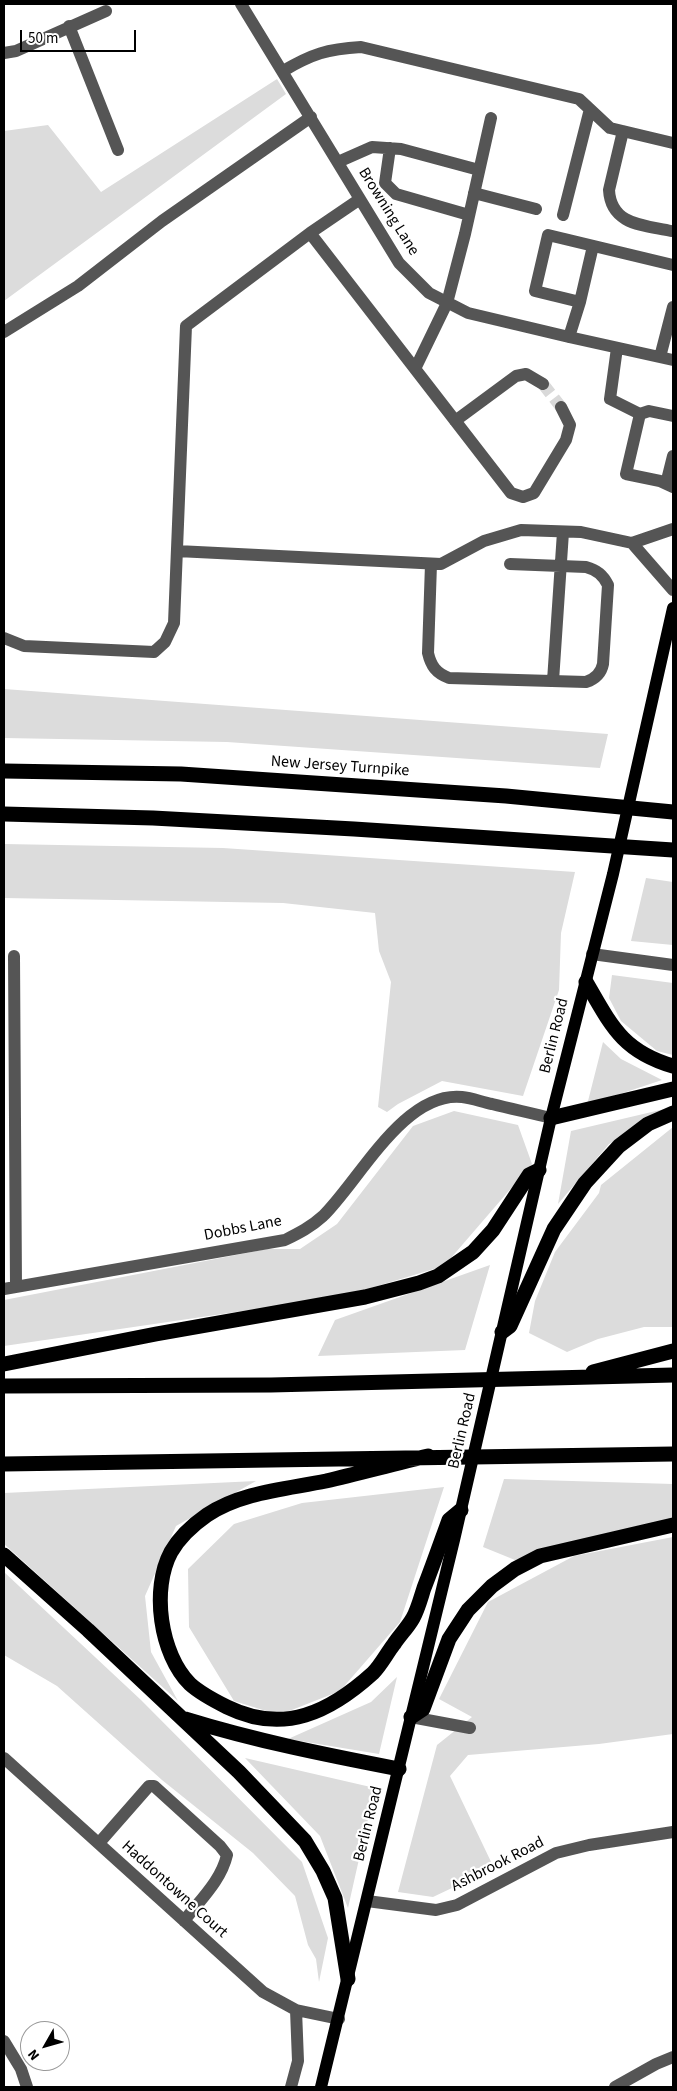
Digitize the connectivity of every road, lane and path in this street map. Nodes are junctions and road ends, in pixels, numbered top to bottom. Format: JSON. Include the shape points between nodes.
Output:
{"nodes":[{"id":1,"x":241,"y":4,"type":"edge"},
{"id":2,"x":106,"y":11,"type":"dead end"},
{"id":3,"x":69,"y":26,"type":"junction"},
{"id":4,"x":4,"y":52,"type":"edge"},
{"id":5,"x":282,"y":71,"type":"junction"},
{"id":6,"x":590,"y":109,"type":"junction"},
{"id":7,"x":311,"y":117,"type":"junction"},
{"id":8,"x":491,"y":118,"type":"dead end"},
{"id":9,"x":623,"y":131,"type":"junction"},
{"id":10,"x":673,"y":142,"type":"edge"},
{"id":11,"x":390,"y":148,"type":"junction"},
{"id":12,"x":118,"y":150,"type":"dead end"},
{"id":13,"x":338,"y":162,"type":"junction"},
{"id":14,"x":479,"y":170,"type":"junction"},
{"id":15,"x":474,"y":193,"type":"junction"},
{"id":16,"x":360,"y":199,"type":"junction"},
{"id":17,"x":536,"y":209,"type":"dead end"},
{"id":18,"x":469,"y":215,"type":"junction"},
{"id":19,"x":563,"y":215,"type":"dead end"},
{"id":20,"x":671,"y":231,"type":"dead end"},
{"id":21,"x":310,"y":233,"type":"junction"},
{"id":22,"x":593,"y":246,"type":"junction"},
{"id":23,"x":673,"y":265,"type":"edge"},
{"id":24,"x":580,"y":302,"type":"junction"},
{"id":25,"x":447,"y":303,"type":"junction"},
{"id":26,"x":673,"y":307,"type":"edge"},
{"id":27,"x":4,"y":332,"type":"edge"},
{"id":28,"x":569,"y":337,"type":"junction"},
{"id":29,"x":617,"y":348,"type":"junction"},
{"id":30,"x":660,"y":357,"type":"junction"},
{"id":31,"x":673,"y":360,"type":"edge"},
{"id":32,"x":415,"y":369,"type":"junction"},
{"id":33,"x":543,"y":384,"type":"tunnel mouth"},
{"id":34,"x":561,"y":407,"type":"tunnel mouth"},
{"id":35,"x":640,"y":414,"type":"junction"},
{"id":36,"x":673,"y":416,"type":"edge"},
{"id":37,"x":455,"y":421,"type":"junction"},
{"id":38,"x":673,"y":456,"type":"edge"},
{"id":39,"x":670,"y":486,"type":"edge"},
{"id":40,"x":673,"y":529,"type":"edge"},
{"id":41,"x":563,"y":532,"type":"junction"},
{"id":42,"x":632,"y":543,"type":"junction"},
{"id":43,"x":177,"y":552,"type":"junction"},
{"id":44,"x":431,"y":564,"type":"junction"},
{"id":45,"x":510,"y":564,"type":"dead end"},
{"id":46,"x":561,"y":566,"type":"junction"},
{"id":47,"x":673,"y":590,"type":"edge"},
{"id":48,"x":673,"y":608,"type":"edge"},
{"id":49,"x":4,"y":638,"type":"edge"},
{"id":50,"x":553,"y":681,"type":"junction"},
{"id":51,"x":4,"y":772,"type":"edge"},
{"id":52,"x":673,"y":812,"type":"edge"},
{"id":53,"x":4,"y":814,"type":"edge"},
{"id":54,"x":673,"y":850,"type":"edge"},
{"id":55,"x":592,"y":954,"type":"junction"},
{"id":56,"x":14,"y":956,"type":"dead end"},
{"id":57,"x":673,"y":965,"type":"edge"},
{"id":58,"x":586,"y":982,"type":"junction"},
{"id":59,"x":673,"y":1066,"type":"edge"},
{"id":60,"x":673,"y":1089,"type":"edge"},
{"id":61,"x":673,"y":1113,"type":"edge"},
{"id":62,"x":551,"y":1118,"type":"junction"},
{"id":63,"x":539,"y":1170,"type":"junction"},
{"id":64,"x":10,"y":1250,"type":"edge"},
{"id":65,"x":10,"y":1288,"type":"edge"},
{"id":66,"x":502,"y":1332,"type":"junction"},
{"id":67,"x":673,"y":1350,"type":"edge"},
{"id":68,"x":4,"y":1364,"type":"edge"},
{"id":69,"x":673,"y":1375,"type":"edge"},
{"id":70,"x":567,"y":1379,"type":"junction"},
{"id":71,"x":4,"y":1386,"type":"edge"},
{"id":72,"x":673,"y":1454,"type":"edge"},
{"id":73,"x":428,"y":1456,"type":"junction"},
{"id":74,"x":4,"y":1464,"type":"edge"},
{"id":75,"x":461,"y":1510,"type":"junction"},
{"id":76,"x":673,"y":1524,"type":"edge"},
{"id":77,"x":4,"y":1555,"type":"edge"},
{"id":78,"x":411,"y":1717,"type":"junction"},
{"id":79,"x":181,"y":1718,"type":"junction"},
{"id":80,"x":470,"y":1728,"type":"dead end"},
{"id":81,"x":4,"y":1758,"type":"edge"},
{"id":82,"x":399,"y":1768,"type":"junction"},
{"id":83,"x":673,"y":1832,"type":"edge"},
{"id":84,"x":99,"y":1844,"type":"junction"},
{"id":85,"x":367,"y":1901,"type":"junction"},
{"id":86,"x":184,"y":1920,"type":"junction"},
{"id":87,"x":348,"y":1979,"type":"junction"},
{"id":88,"x":296,"y":2010,"type":"junction"},
{"id":89,"x":339,"y":2019,"type":"junction"},
{"id":90,"x":4,"y":2041,"type":"edge"},
{"id":91,"x":673,"y":2057,"type":"edge"},
{"id":92,"x":27,"y":2087,"type":"edge"},
{"id":93,"x":291,"y":2087,"type":"edge"},
{"id":94,"x":321,"y":2087,"type":"edge"},
{"id":95,"x":615,"y":2087,"type":"edge"}],
"edges":[{"from":1,"to":5,"type":"street","name":"Browning Lane"},
{"from":2,"to":3,"type":"street"},
{"from":3,"to":4,"type":"street","via":[[16,51]]},
{"from":3,"to":12,"type":"street"},
{"from":5,"to":6,"type":"street","via":[[308,56],[334,48],[361,47],[579,98]]},
{"from":5,"to":7,"type":"street","name":"Browning Lane"},
{"from":6,"to":9,"type":"street","via":[[610,128]]},
{"from":6,"to":19,"type":"street"},
{"from":7,"to":13,"type":"street","name":"Browning Lane"},
{"from":7,"to":27,"type":"street","via":[[162,221],[78,286]]},
{"from":8,"to":14,"type":"street"},
{"from":9,"to":10,"type":"street"},
{"from":9,"to":20,"type":"street","via":[[609,190],[614,209],[628,221]]},
{"from":11,"to":13,"type":"street","via":[[372,147]]},
{"from":11,"to":14,"type":"street"},
{"from":11,"to":18,"type":"street","via":[[386,183],[396,194]]},
{"from":13,"to":16,"type":"street","name":"Browning Lane"},
{"from":14,"to":15,"type":"street"},
{"from":15,"to":17,"type":"street"},
{"from":15,"to":18,"type":"street"},
{"from":16,"to":21,"type":"street"},
{"from":16,"to":25,"type":"street","name":"Browning Lane","via":[[405,269],[429,293]]},
{"from":18,"to":25,"type":"street"},
{"from":21,"to":32,"type":"street"},
{"from":21,"to":43,"type":"street","via":[[186,326]]},
{"from":22,"to":23,"type":"street"},
{"from":22,"to":24,"type":"street"},
{"from":22,"to":24,"type":"street","via":[[548,235],[535,291]]},
{"from":24,"to":28,"type":"street"},
{"from":25,"to":28,"type":"street","name":"Browning Lane","via":[[468,313]]},
{"from":25,"to":32,"type":"street"},
{"from":26,"to":30,"type":"street"},
{"from":28,"to":29,"type":"street","name":"Browning Lane"},
{"from":29,"to":30,"type":"street","name":"Browning Lane"},
{"from":29,"to":35,"type":"street","via":[[610,399]]},
{"from":30,"to":31,"type":"street","name":"Browning Lane"},
{"from":32,"to":37,"type":"street"},
{"from":33,"to":37,"type":"street","via":[[526,374],[516,376]]},
{"from":34,"to":37,"type":"street","via":[[570,424],[566,440],[534,493],[523,497],[511,493]]},
{"from":35,"to":36,"type":"street","via":[[649,411]]},
{"from":35,"to":39,"type":"street","via":[[626,474]]},
{"from":38,"to":39,"type":"street"},
{"from":40,"to":42,"type":"street"},
{"from":41,"to":42,"type":"street","via":[[581,532]]},
{"from":41,"to":44,"type":"street","via":[[521,530],[484,541],[441,564]]},
{"from":41,"to":46,"type":"street"},
{"from":42,"to":47,"type":"street"},
{"from":43,"to":44,"type":"street"},
{"from":43,"to":49,"type":"street","via":[[174,623],[165,642],[154,652],[24,646]]},
{"from":44,"to":50,"type":"street","via":[[428,653],[434,669],[449,678]]},
{"from":45,"to":46,"type":"street"},
{"from":46,"to":50,"type":"street"},
{"from":46,"to":50,"type":"street","via":[[593,569],[607,583],[603,664],[599,674],[587,682]]},
{"from":48,"to":55,"type":"main road","name":"Berlin Road"},
{"from":51,"to":52,"type":"highway","name":"New Jersey Turnpike","via":[[181,774],[506,796]]},
{"from":53,"to":54,"type":"highway","via":[[153,818]]},
{"from":55,"to":57,"type":"street"},
{"from":55,"to":58,"type":"main road","name":"Berlin Road"},
{"from":56,"to":64,"type":"street"},
{"from":58,"to":59,"type":"highway","via":[[612,1026],[626,1041],[653,1060]]},
{"from":58,"to":62,"type":"main road","name":"Berlin Road"},
{"from":60,"to":62,"type":"highway"},
{"from":61,"to":66,"type":"highway","via":[[648,1124],[619,1146],[585,1183],[554,1229],[510,1326]]},
{"from":62,"to":63,"type":"main road","name":"Berlin Road"},
{"from":62,"to":65,"type":"street","name":"Dobbs Lane","via":[[462,1097],[431,1102],[416,1111],[392,1134],[323,1215],[304,1231],[285,1240]]},
{"from":63,"to":66,"type":"main road","name":"Berlin Road"},
{"from":63,"to":68,"type":"highway","via":[[529,1175],[493,1230],[473,1252],[438,1276],[419,1283]]},
{"from":64,"to":65,"type":"street"},
{"from":66,"to":75,"type":"main road","name":"Berlin Road"},
{"from":67,"to":70,"type":"highway"},
{"from":69,"to":70,"type":"highway"},
{"from":70,"to":71,"type":"highway"},
{"from":72,"to":73,"type":"highway"},
{"from":73,"to":74,"type":"highway"},
{"from":73,"to":75,"type":"highway","via":[[261,1494],[228,1504],[207,1515],[184,1535],[171,1552],[163,1573],[160,1599],[162,1628],[174,1662],[190,1684],[212,1700],[239,1713],[268,1720],[316,1713],[374,1672],[414,1617],[449,1520]]},
{"from":75,"to":78,"type":"main road","name":"Berlin Road"},
{"from":76,"to":78,"type":"highway","via":[[540,1556],[515,1569],[468,1610],[449,1639],[423,1709]]},
{"from":77,"to":79,"type":"highway"},
{"from":78,"to":80,"type":"street"},
{"from":78,"to":82,"type":"main road","name":"Berlin Road"},
{"from":79,"to":82,"type":"highway","via":[[290,1748]]},
{"from":79,"to":87,"type":"highway","via":[[239,1772],[305,1841],[334,1898]]},
{"from":81,"to":84,"type":"street","name":"Haddontowne Court"},
{"from":82,"to":85,"type":"main road","name":"Berlin Road"},
{"from":83,"to":85,"type":"street","name":"Ashbrook Road","via":[[556,1853],[457,1904],[436,1910]]},
{"from":84,"to":86,"type":"street","name":"Haddontowne Court"},
{"from":84,"to":86,"type":"street","via":[[149,1786],[154,1786],[227,1855],[224,1868],[213,1886]]},
{"from":85,"to":87,"type":"main road","name":"Berlin Road"},
{"from":86,"to":88,"type":"street","name":"Haddontowne Court","via":[[263,1992]]},
{"from":87,"to":89,"type":"main road","name":"Berlin Road"},
{"from":88,"to":89,"type":"street","name":"Haddontowne Court"},
{"from":88,"to":93,"type":"street","via":[[298,2061]]},
{"from":89,"to":94,"type":"main road","name":"Berlin Road"},
{"from":90,"to":92,"type":"street","via":[[21,2069]]},
{"from":91,"to":95,"type":"street"}]}
